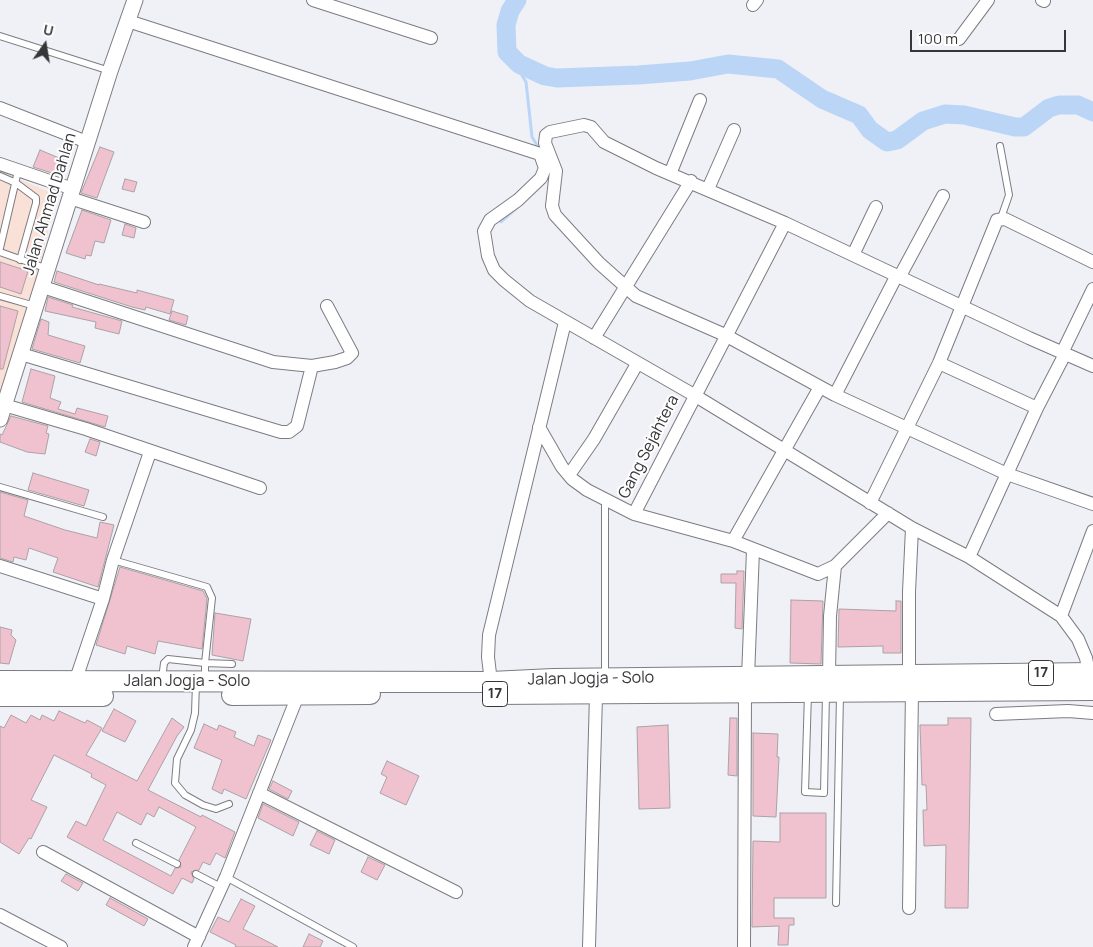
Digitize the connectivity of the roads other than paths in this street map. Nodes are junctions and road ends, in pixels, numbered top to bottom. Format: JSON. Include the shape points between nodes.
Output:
{"nodes":[{"id":1,"x":136,"y":0,"type":"edge"},
{"id":2,"x":313,"y":0,"type":"edge"},
{"id":3,"x":988,"y":0,"type":"edge"},
{"id":4,"x":128,"y":21,"type":"junction"},
{"id":5,"x":0,"y":36,"type":"edge"},
{"id":6,"x":432,"y":38,"type":"dead end"},
{"id":7,"x":959,"y":39,"type":"dead end"},
{"id":8,"x":110,"y":71,"type":"junction"},
{"id":9,"x":700,"y":100,"type":"dead end"},
{"id":10,"x":0,"y":108,"type":"edge"},
{"id":11,"x":734,"y":130,"type":"dead end"},
{"id":12,"x":87,"y":142,"type":"junction"},
{"id":13,"x":1000,"y":146,"type":"dead end"},
{"id":14,"x":543,"y":152,"type":"junction"},
{"id":15,"x":0,"y":164,"type":"edge"},
{"id":16,"x":670,"y":174,"type":"junction"},
{"id":17,"x":0,"y":176,"type":"edge"},
{"id":18,"x":17,"y":177,"type":"junction"},
{"id":19,"x":691,"y":181,"type":"junction"},
{"id":20,"x":708,"y":189,"type":"junction"},
{"id":21,"x":72,"y":193,"type":"junction"},
{"id":22,"x":943,"y":196,"type":"dead end"},
{"id":23,"x":876,"y":208,"type":"dead end"},
{"id":24,"x":1000,"y":218,"type":"junction"},
{"id":25,"x":144,"y":222,"type":"dead end"},
{"id":26,"x":785,"y":223,"type":"junction"},
{"id":27,"x":0,"y":248,"type":"edge"},
{"id":28,"x":0,"y":252,"type":"edge"},
{"id":29,"x":853,"y":255,"type":"junction"},
{"id":30,"x":20,"y":260,"type":"junction"},
{"id":31,"x":1093,"y":262,"type":"edge"},
{"id":32,"x":48,"y":269,"type":"junction"},
{"id":33,"x":898,"y":275,"type":"junction"},
{"id":34,"x":625,"y":286,"type":"junction"},
{"id":35,"x":43,"y":287,"type":"junction"},
{"id":36,"x":1093,"y":288,"type":"edge"},
{"id":37,"x":0,"y":296,"type":"edge"},
{"id":38,"x":35,"y":306,"type":"junction"},
{"id":39,"x":327,"y":306,"type":"dead end"},
{"id":40,"x":963,"y":306,"type":"junction"},
{"id":41,"x":565,"y":322,"type":"junction"},
{"id":42,"x":725,"y":335,"type":"junction"},
{"id":43,"x":594,"y":338,"type":"junction"},
{"id":44,"x":1064,"y":353,"type":"junction"},
{"id":45,"x":21,"y":354,"type":"junction"},
{"id":46,"x":939,"y":362,"type":"junction"},
{"id":47,"x":637,"y":364,"type":"junction"},
{"id":48,"x":312,"y":366,"type":"junction"},
{"id":49,"x":1093,"y":366,"type":"edge"},
{"id":50,"x":820,"y":387,"type":"junction"},
{"id":51,"x":694,"y":395,"type":"junction"},
{"id":52,"x":835,"y":396,"type":"junction"},
{"id":53,"x":1037,"y":408,"type":"junction"},
{"id":54,"x":2,"y":412,"type":"edge"},
{"id":55,"x":539,"y":427,"type":"junction"},
{"id":56,"x":908,"y":428,"type":"junction"},
{"id":57,"x":784,"y":450,"type":"junction"},
{"id":58,"x":150,"y":452,"type":"junction"},
{"id":59,"x":1007,"y":474,"type":"junction"},
{"id":60,"x":569,"y":475,"type":"junction"},
{"id":61,"x":0,"y":487,"type":"edge"},
{"id":62,"x":260,"y":488,"type":"dead end"},
{"id":63,"x":605,"y":500,"type":"junction"},
{"id":64,"x":870,"y":503,"type":"junction"},
{"id":65,"x":1093,"y":504,"type":"edge"},
{"id":66,"x":888,"y":513,"type":"junction"},
{"id":67,"x":634,"y":514,"type":"junction"},
{"id":68,"x":103,"y":517,"type":"dead end"},
{"id":69,"x":912,"y":528,"type":"junction"},
{"id":70,"x":1093,"y":531,"type":"edge"},
{"id":71,"x":733,"y":540,"type":"junction"},
{"id":72,"x":753,"y":550,"type":"junction"},
{"id":73,"x":969,"y":557,"type":"junction"},
{"id":74,"x":113,"y":560,"type":"junction"},
{"id":75,"x":0,"y":566,"type":"edge"},
{"id":76,"x":835,"y":566,"type":"junction"},
{"id":77,"x":103,"y":599,"type":"junction"},
{"id":78,"x":1062,"y":616,"type":"junction"},
{"id":79,"x":232,"y":664,"type":"dead end"},
{"id":80,"x":1092,"y":679,"type":"edge"},
{"id":81,"x":0,"y":681,"type":"edge"},
{"id":82,"x":200,"y":681,"type":"junction"},
{"id":83,"x":75,"y":682,"type":"junction"},
{"id":84,"x":491,"y":682,"type":"junction"},
{"id":85,"x":911,"y":682,"type":"junction"},
{"id":86,"x":747,"y":685,"type":"junction"},
{"id":87,"x":600,"y":687,"type":"junction"},
{"id":88,"x":826,"y":688,"type":"junction"},
{"id":89,"x":298,"y":695,"type":"junction"},
{"id":90,"x":0,"y":696,"type":"edge"},
{"id":91,"x":1093,"y":713,"type":"edge"},
{"id":92,"x":996,"y":714,"type":"dead end"},
{"id":93,"x":259,"y":793,"type":"junction"},
{"id":94,"x":229,"y":804,"type":"dead end"},
{"id":95,"x":136,"y":842,"type":"dead end"},
{"id":96,"x":43,"y":852,"type":"dead end"},
{"id":97,"x":177,"y":864,"type":"dead end"},
{"id":98,"x":196,"y":874,"type":"dead end"},
{"id":99,"x":224,"y":882,"type":"junction"},
{"id":100,"x":456,"y":892,"type":"dead end"},
{"id":101,"x":836,"y":902,"type":"dead end"},
{"id":102,"x":909,"y":908,"type":"dead end"},
{"id":103,"x":0,"y":915,"type":"edge"},
{"id":104,"x":197,"y":942,"type":"edge"},
{"id":105,"x":61,"y":947,"type":"edge"},
{"id":106,"x":353,"y":947,"type":"edge"},
{"id":107,"x":589,"y":947,"type":"edge"},
{"id":108,"x":744,"y":947,"type":"edge"}],
"edges":[{"from":1,"to":4,"type":"street","name":"Jalan Ahmad Dahlan"},
{"from":2,"to":6,"type":"street"},
{"from":3,"to":7,"type":"street"},
{"from":4,"to":8,"type":"street","name":"Jalan Ahmad Dahlan"},
{"from":4,"to":14,"type":"street"},
{"from":5,"to":8,"type":"lane"},
{"from":8,"to":12,"type":"street","name":"Jalan Ahmad Dahlan"},
{"from":9,"to":16,"type":"street"},
{"from":10,"to":12,"type":"street"},
{"from":11,"to":20,"type":"street"},
{"from":12,"to":21,"type":"street","name":"Jalan Ahmad Dahlan"},
{"from":13,"to":24,"type":"lane","via":[[1009,195]]},
{"from":14,"to":16,"type":"street","via":[[545,138],[550,132],[591,127],[604,142]]},
{"from":14,"to":34,"type":"street","via":[[556,170],[552,206],[555,214],[599,263]]},
{"from":14,"to":41,"type":"street","via":[[545,168],[541,178],[486,224],[484,236],[494,270],[530,301]]},
{"from":15,"to":18,"type":"street"},
{"from":16,"to":19,"type":"street"},
{"from":17,"to":18,"type":"lane"},
{"from":18,"to":21,"type":"street"},
{"from":18,"to":27,"type":"lane"},
{"from":18,"to":30,"type":"lane","via":[[36,198]]},
{"from":19,"to":20,"type":"street"},
{"from":19,"to":34,"type":"street"},
{"from":20,"to":26,"type":"street"},
{"from":21,"to":25,"type":"street"},
{"from":21,"to":32,"type":"street","name":"Jalan Ahmad Dahlan"},
{"from":22,"to":33,"type":"street"},
{"from":23,"to":29,"type":"street"},
{"from":24,"to":31,"type":"street"},
{"from":24,"to":40,"type":"street"},
{"from":26,"to":29,"type":"street"},
{"from":26,"to":42,"type":"street","name":"Gang Sejahtera"},
{"from":28,"to":30,"type":"lane"},
{"from":29,"to":33,"type":"street"},
{"from":30,"to":32,"type":"lane"},
{"from":32,"to":35,"type":"street","name":"Jalan Ahmad Dahlan"},
{"from":33,"to":40,"type":"street"},
{"from":33,"to":52,"type":"street"},
{"from":34,"to":42,"type":"street","via":[[636,296]]},
{"from":34,"to":43,"type":"street"},
{"from":35,"to":38,"type":"street","name":"Jalan Ahmad Dahlan"},
{"from":35,"to":48,"type":"street","via":[[273,362]]},
{"from":36,"to":44,"type":"street"},
{"from":37,"to":38,"type":"lane"},
{"from":38,"to":45,"type":"street","name":"Jalan Ahmad Dahlan"},
{"from":39,"to":48,"type":"street","via":[[352,353],[341,360]]},
{"from":40,"to":44,"type":"street"},
{"from":40,"to":46,"type":"street"},
{"from":41,"to":43,"type":"street"},
{"from":41,"to":55,"type":"street"},
{"from":42,"to":50,"type":"street"},
{"from":42,"to":51,"type":"street","name":"Gang Sejahtera"},
{"from":43,"to":47,"type":"street"},
{"from":44,"to":49,"type":"street"},
{"from":44,"to":53,"type":"street"},
{"from":45,"to":48,"type":"street","via":[[281,432],[289,432],[297,426]]},
{"from":45,"to":54,"type":"street","name":"Jalan Ahmad Dahlan"},
{"from":46,"to":53,"type":"street"},
{"from":46,"to":56,"type":"street"},
{"from":47,"to":51,"type":"street"},
{"from":47,"to":60,"type":"street","via":[[594,439]]},
{"from":50,"to":52,"type":"street"},
{"from":50,"to":57,"type":"street"},
{"from":51,"to":57,"type":"street"},
{"from":51,"to":67,"type":"street","name":"Gang Sejahtera"},
{"from":52,"to":56,"type":"street"},
{"from":53,"to":59,"type":"street"},
{"from":54,"to":58,"type":"street","via":[[86,429]]},
{"from":55,"to":60,"type":"street"},
{"from":55,"to":84,"type":"street","via":[[489,635]]},
{"from":56,"to":59,"type":"street"},
{"from":56,"to":64,"type":"street"},
{"from":57,"to":64,"type":"street"},
{"from":57,"to":71,"type":"street"},
{"from":58,"to":62,"type":"street"},
{"from":58,"to":74,"type":"street"},
{"from":59,"to":65,"type":"street"},
{"from":59,"to":73,"type":"street"},
{"from":60,"to":63,"type":"street","via":[[586,490]]},
{"from":61,"to":68,"type":"lane"},
{"from":63,"to":67,"type":"street"},
{"from":63,"to":87,"type":"lane"},
{"from":64,"to":66,"type":"street"},
{"from":66,"to":69,"type":"street"},
{"from":66,"to":76,"type":"street"},
{"from":67,"to":71,"type":"street"},
{"from":69,"to":73,"type":"street"},
{"from":69,"to":85,"type":"street"},
{"from":70,"to":78,"type":"street"},
{"from":71,"to":72,"type":"street"},
{"from":72,"to":76,"type":"street","via":[[818,574]]},
{"from":72,"to":86,"type":"street"},
{"from":73,"to":78,"type":"street"},
{"from":74,"to":77,"type":"street"},
{"from":74,"to":82,"type":"lane","via":[[203,585],[210,590],[212,598]]},
{"from":75,"to":77,"type":"street"},
{"from":76,"to":88,"type":"street"},
{"from":77,"to":83,"type":"street"},
{"from":78,"to":80,"type":"street","via":[[1078,639]]},
{"from":79,"to":82,"type":"lane"},
{"from":80,"to":85,"type":"highway","name":"Jalan Jogja - Solo","number":"17"},
{"from":81,"to":83,"type":"highway","name":"Jalan Jogja - Solo","number":"17"},
{"from":82,"to":83,"type":"highway","name":"Jalan Jogja - Solo","number":"17"},
{"from":82,"to":84,"type":"highway","name":"Jalan Jogja - Solo","number":"17"},
{"from":82,"to":89,"type":"highway","name":"Jalan Jogja - Solo","number":"17"},
{"from":82,"to":90,"type":"highway","name":"Jalan Jogja - Solo","number":"17"},
{"from":82,"to":94,"type":"lane","via":[[190,730],[177,759],[176,783],[185,795],[203,805],[216,809]]},
{"from":84,"to":87,"type":"highway","name":"Jalan Jogja - Solo","number":"17"},
{"from":85,"to":88,"type":"highway","name":"Jalan Jogja - Solo","number":"17"},
{"from":85,"to":102,"type":"street"},
{"from":86,"to":87,"type":"highway","name":"Jalan Jogja - Solo","number":"17"},
{"from":86,"to":88,"type":"highway","name":"Jalan Jogja - Solo","number":"17"},
{"from":86,"to":88,"type":"highway","name":"Jalan Jogja - Solo","number":"17"},
{"from":86,"to":108,"type":"street"},
{"from":87,"to":89,"type":"highway","name":"Jalan Jogja - Solo","number":"17"},
{"from":87,"to":107,"type":"street"},
{"from":88,"to":88,"type":"lane","via":[[824,793],[805,792]]},
{"from":88,"to":101,"type":"lane"},
{"from":89,"to":93,"type":"street"},
{"from":91,"to":92,"type":"street"},
{"from":93,"to":99,"type":"street"},
{"from":93,"to":100,"type":"street"},
{"from":95,"to":97,"type":"lane"},
{"from":96,"to":104,"type":"street"},
{"from":98,"to":99,"type":"lane"},
{"from":99,"to":104,"type":"street"},
{"from":99,"to":106,"type":"lane"},
{"from":103,"to":105,"type":"street"}]}
